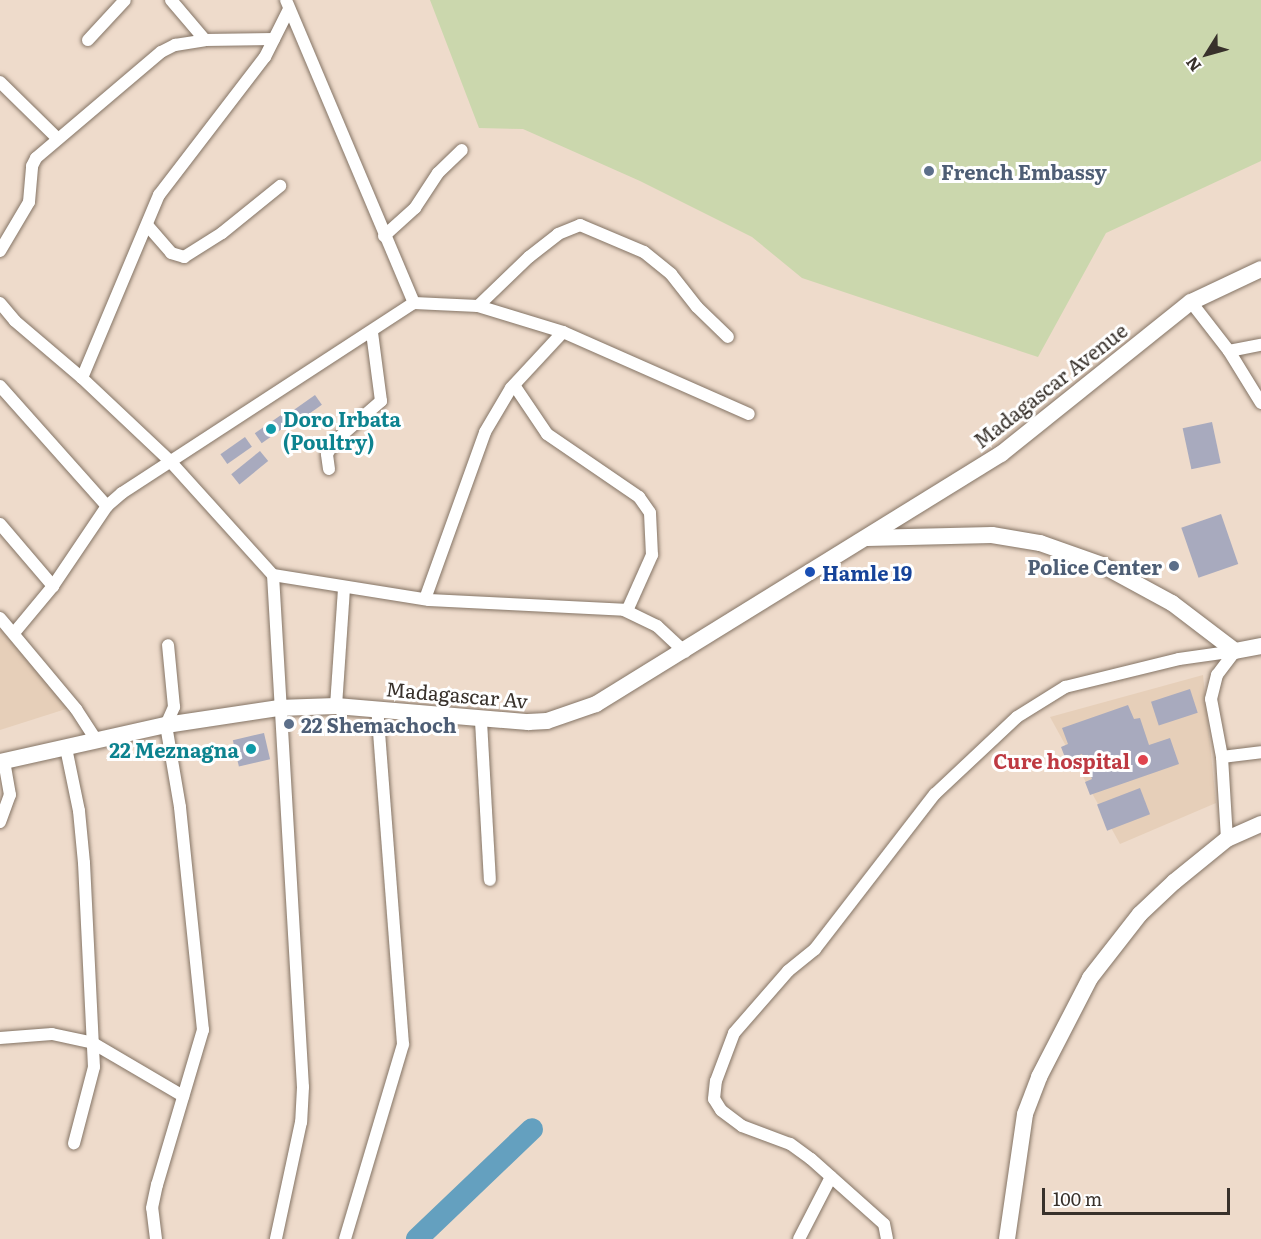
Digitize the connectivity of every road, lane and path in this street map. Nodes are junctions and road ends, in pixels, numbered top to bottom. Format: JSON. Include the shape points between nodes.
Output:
{"nodes":[{"id":1,"x":125,"y":0,"type":"edge"},
{"id":2,"x":171,"y":0,"type":"edge"},
{"id":3,"x":288,"y":4,"type":"edge"},
{"id":4,"x":274,"y":39,"type":"junction"},
{"id":5,"x":88,"y":40,"type":"dead end"},
{"id":6,"x":205,"y":40,"type":"junction"},
{"id":7,"x":0,"y":82,"type":"edge"},
{"id":8,"x":57,"y":138,"type":"junction"},
{"id":9,"x":462,"y":150,"type":"dead end"},
{"id":10,"x":280,"y":186,"type":"dead end"},
{"id":11,"x":147,"y":225,"type":"junction"},
{"id":12,"x":384,"y":236,"type":"junction"},
{"id":13,"x":0,"y":251,"type":"edge"},
{"id":14,"x":1261,"y":269,"type":"edge"},
{"id":15,"x":1191,"y":302,"type":"junction"},
{"id":16,"x":0,"y":303,"type":"edge"},
{"id":17,"x":414,"y":303,"type":"junction"},
{"id":18,"x":478,"y":306,"type":"junction"},
{"id":19,"x":563,"y":332,"type":"junction"},
{"id":20,"x":372,"y":333,"type":"junction"},
{"id":21,"x":728,"y":337,"type":"dead end"},
{"id":22,"x":1261,"y":345,"type":"edge"},
{"id":23,"x":1229,"y":351,"type":"junction"},
{"id":24,"x":82,"y":378,"type":"junction"},
{"id":25,"x":514,"y":385,"type":"junction"},
{"id":26,"x":0,"y":386,"type":"edge"},
{"id":27,"x":1261,"y":403,"type":"edge"},
{"id":28,"x":749,"y":414,"type":"dead end"},
{"id":29,"x":169,"y":460,"type":"junction"},
{"id":30,"x":329,"y":469,"type":"dead end"},
{"id":31,"x":107,"y":506,"type":"junction"},
{"id":32,"x":0,"y":524,"type":"edge"},
{"id":33,"x":866,"y":538,"type":"junction"},
{"id":34,"x":273,"y":575,"type":"junction"},
{"id":35,"x":53,"y":586,"type":"junction"},
{"id":36,"x":344,"y":588,"type":"junction"},
{"id":37,"x":425,"y":599,"type":"junction"},
{"id":38,"x":627,"y":611,"type":"junction"},
{"id":39,"x":0,"y":618,"type":"edge"},
{"id":40,"x":14,"y":633,"type":"junction"},
{"id":41,"x":168,"y":645,"type":"dead end"},
{"id":42,"x":1261,"y":646,"type":"edge"},
{"id":43,"x":1234,"y":651,"type":"junction"},
{"id":44,"x":685,"y":652,"type":"junction"},
{"id":45,"x":336,"y":706,"type":"junction"},
{"id":46,"x":278,"y":708,"type":"junction"},
{"id":47,"x":377,"y":709,"type":"junction"},
{"id":48,"x":481,"y":721,"type":"junction"},
{"id":49,"x":166,"y":725,"type":"junction"},
{"id":50,"x":97,"y":741,"type":"junction"},
{"id":51,"x":66,"y":748,"type":"junction"},
{"id":52,"x":1261,"y":752,"type":"edge"},
{"id":53,"x":1222,"y":757,"type":"junction"},
{"id":54,"x":2,"y":762,"type":"edge"},
{"id":55,"x":0,"y":822,"type":"edge"},
{"id":56,"x":1261,"y":824,"type":"edge"},
{"id":57,"x":1227,"y":839,"type":"junction"},
{"id":58,"x":490,"y":880,"type":"dead end"},
{"id":59,"x":0,"y":1038,"type":"edge"},
{"id":60,"x":91,"y":1042,"type":"junction"},
{"id":61,"x":183,"y":1096,"type":"junction"},
{"id":62,"x":74,"y":1143,"type":"dead end"},
{"id":63,"x":831,"y":1177,"type":"junction"},
{"id":64,"x":156,"y":1239,"type":"edge"},
{"id":65,"x":276,"y":1239,"type":"edge"},
{"id":66,"x":345,"y":1239,"type":"edge"},
{"id":67,"x":799,"y":1239,"type":"edge"},
{"id":68,"x":887,"y":1239,"type":"edge"},
{"id":69,"x":1006,"y":1239,"type":"edge"}],
"edges":[{"from":1,"to":5,"type":"street"},
{"from":2,"to":6,"type":"street"},
{"from":3,"to":4,"type":"street"},
{"from":3,"to":12,"type":"street"},
{"from":4,"to":6,"type":"street"},
{"from":4,"to":11,"type":"street","via":[[232,104],[178,167],[159,195]]},
{"from":6,"to":8,"type":"street","via":[[160,52]]},
{"from":7,"to":8,"type":"street"},
{"from":8,"to":13,"type":"street","via":[[34,162],[28,202]]},
{"from":9,"to":12,"type":"street","via":[[438,173],[415,208]]},
{"from":10,"to":11,"type":"street","via":[[222,233],[184,257],[171,253]]},
{"from":11,"to":24,"type":"street"},
{"from":12,"to":17,"type":"street"},
{"from":14,"to":15,"type":"main road","name":"Madagascar Avenue"},
{"from":15,"to":23,"type":"street"},
{"from":15,"to":33,"type":"main road","name":"Madagascar Avenue","via":[[1001,454]]},
{"from":16,"to":24,"type":"street","via":[[15,321]]},
{"from":17,"to":18,"type":"street"},
{"from":17,"to":20,"type":"street"},
{"from":18,"to":19,"type":"street"},
{"from":18,"to":21,"type":"street","via":[[529,257],[558,234],[580,225],[644,252],[671,274]]},
{"from":19,"to":25,"type":"street"},
{"from":19,"to":28,"type":"street"},
{"from":20,"to":29,"type":"street"},
{"from":20,"to":30,"type":"street","via":[[381,401],[335,441],[327,454]]},
{"from":22,"to":23,"type":"street"},
{"from":23,"to":27,"type":"street"},
{"from":24,"to":29,"type":"street"},
{"from":25,"to":37,"type":"street","via":[[485,432]]},
{"from":25,"to":38,"type":"street","via":[[547,434],[639,497],[650,513],[651,555]]},
{"from":26,"to":31,"type":"street"},
{"from":29,"to":31,"type":"street"},
{"from":29,"to":34,"type":"street"},
{"from":31,"to":35,"type":"street"},
{"from":32,"to":35,"type":"street"},
{"from":33,"to":43,"type":"main road","via":[[992,535],[1073,553],[1172,603]]},
{"from":33,"to":44,"type":"main road","name":"Madagascar Av"},
{"from":34,"to":36,"type":"street"},
{"from":34,"to":46,"type":"street"},
{"from":35,"to":40,"type":"street"},
{"from":36,"to":37,"type":"street"},
{"from":36,"to":45,"type":"street"},
{"from":37,"to":38,"type":"street"},
{"from":38,"to":44,"type":"street","via":[[657,626]]},
{"from":39,"to":40,"type":"street"},
{"from":40,"to":50,"type":"street"},
{"from":41,"to":49,"type":"street","via":[[174,707]]},
{"from":42,"to":43,"type":"main road"},
{"from":43,"to":53,"type":"street","via":[[1217,675],[1211,699]]},
{"from":43,"to":63,"type":"street","via":[[1179,659],[1065,687],[1017,717],[935,794],[815,949],[788,971],[734,1033],[716,1081],[714,1099],[721,1110],[742,1126],[790,1144]]},
{"from":44,"to":48,"type":"main road","name":"Madagascar Av","via":[[614,695],[547,721]]},
{"from":45,"to":46,"type":"main road","name":"Madagascar Av"},
{"from":45,"to":47,"type":"main road","name":"Madagascar Av"},
{"from":46,"to":49,"type":"main road","name":"Madagascar Av"},
{"from":46,"to":65,"type":"street","via":[[303,1087],[301,1122]]},
{"from":47,"to":48,"type":"main road","name":"Madagascar Av"},
{"from":47,"to":66,"type":"street","via":[[403,1044]]},
{"from":48,"to":58,"type":"street"},
{"from":49,"to":50,"type":"main road","name":"Madagascar Av"},
{"from":49,"to":61,"type":"street","via":[[180,807],[203,1030]]},
{"from":50,"to":51,"type":"main road","name":"Madagascar Av"},
{"from":51,"to":54,"type":"main road","name":"Madagascar Av"},
{"from":51,"to":60,"type":"street","via":[[79,811],[84,863]]},
{"from":52,"to":53,"type":"street"},
{"from":53,"to":57,"type":"street"},
{"from":54,"to":55,"type":"street","via":[[10,795]]},
{"from":56,"to":57,"type":"main road"},
{"from":57,"to":69,"type":"main road","via":[[1140,914],[1090,978],[1039,1077],[1025,1114]]},
{"from":59,"to":60,"type":"street","via":[[52,1034]]},
{"from":60,"to":61,"type":"street"},
{"from":60,"to":62,"type":"street","via":[[92,1085]]},
{"from":61,"to":64,"type":"street","via":[[152,1208]]},
{"from":63,"to":67,"type":"street"},
{"from":63,"to":68,"type":"street","via":[[884,1224]]}]}
